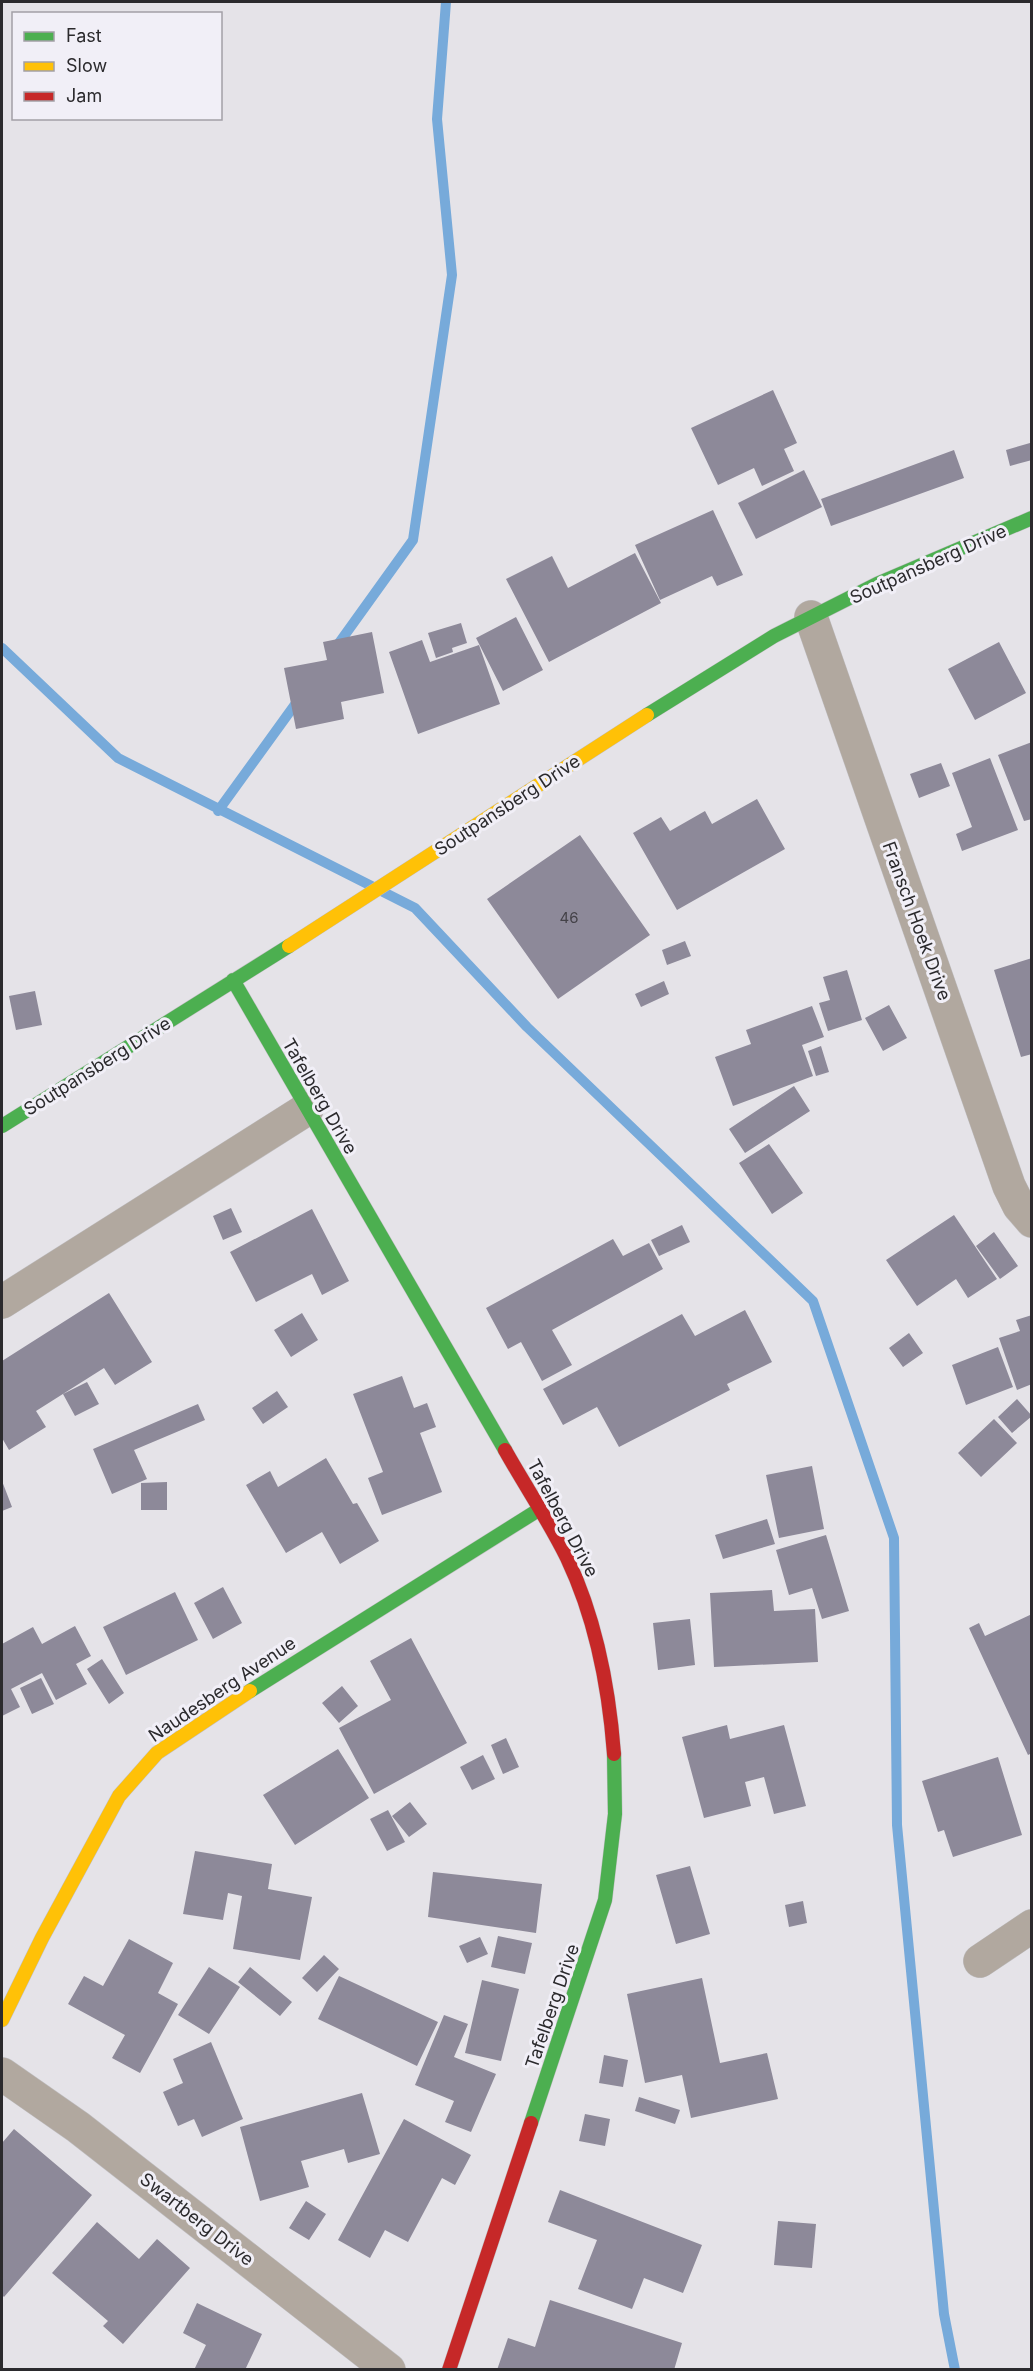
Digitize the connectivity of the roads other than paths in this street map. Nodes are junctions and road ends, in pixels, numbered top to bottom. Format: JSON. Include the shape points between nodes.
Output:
{"nodes":[{"id":1,"x":1032,"y":518,"type":"edge"},
{"id":2,"x":811,"y":617,"type":"junction"},
{"id":3,"x":233,"y":980,"type":"junction"},
{"id":4,"x":307,"y":1109,"type":"junction"},
{"id":5,"x":2,"y":1126,"type":"edge"},
{"id":6,"x":1032,"y":1221,"type":"edge"},
{"id":7,"x":2,"y":1302,"type":"edge"},
{"id":8,"x":540,"y":1509,"type":"junction"},
{"id":9,"x":1032,"y":1926,"type":"edge"},
{"id":10,"x":980,"y":1961,"type":"dead end"},
{"id":11,"x":2,"y":2020,"type":"edge"},
{"id":12,"x":2,"y":2074,"type":"edge"},
{"id":13,"x":389,"y":2370,"type":"edge"},
{"id":14,"x":448,"y":2370,"type":"edge"}],
"edges":[{"from":1,"to":2,"type":"street","name":"Soutpansberg Drive","via":[[877,584]]},
{"from":2,"to":3,"type":"street","name":"Soutpansberg Drive","via":[[691,687]]},
{"from":2,"to":6,"type":"street","name":"Fransch Hoek Drive","via":[[1009,1186]]},
{"from":3,"to":4,"type":"street","name":"Tafelberg Drive"},
{"from":3,"to":5,"type":"street","name":"Soutpansberg Drive"},
{"from":4,"to":7,"type":"street"},
{"from":4,"to":8,"type":"street","name":"Tafelberg Drive"},
{"from":8,"to":11,"type":"street","name":"Naudesberg Avenue","via":[[283,1669],[149,1761],[119,1796]]},
{"from":8,"to":14,"type":"street","name":"Tafelberg Drive","via":[[585,1598],[598,1651],[613,1739],[612,1864],[591,1948]]},
{"from":9,"to":10,"type":"street"},
{"from":12,"to":13,"type":"street","name":"Swartberg Drive","via":[[78,2127]]}]}
